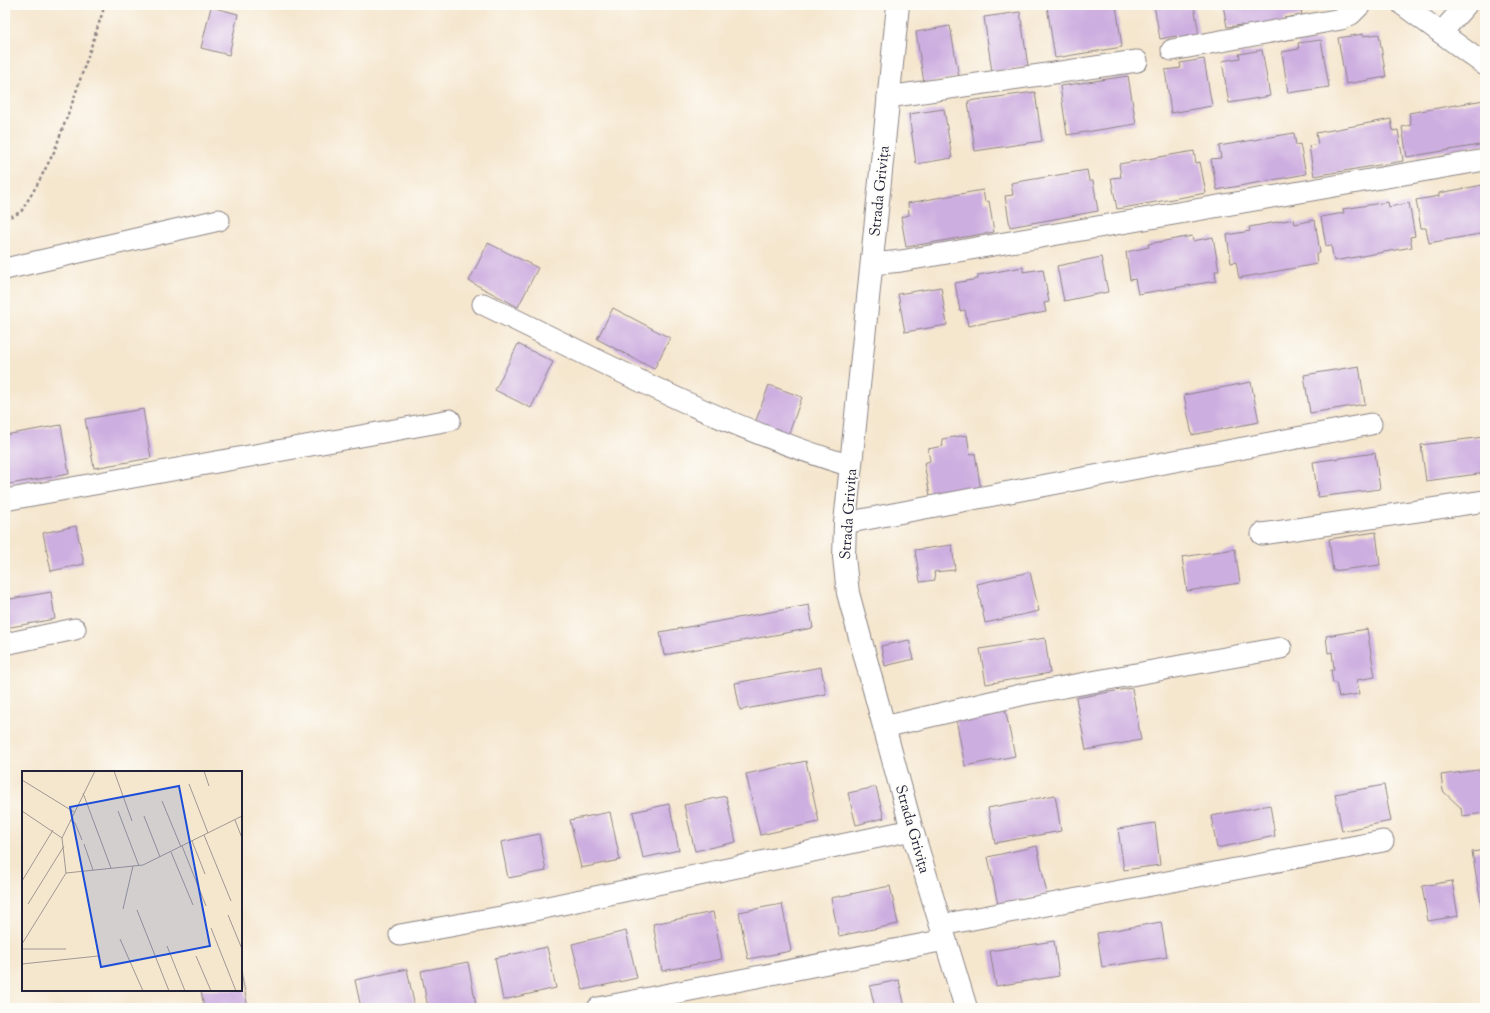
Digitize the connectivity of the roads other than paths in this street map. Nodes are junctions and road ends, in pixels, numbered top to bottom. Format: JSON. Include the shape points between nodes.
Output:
{"nodes":[{"id":1,"x":898,"y":5,"type":"edge"},
{"id":2,"x":1360,"y":5,"type":"edge"},
{"id":3,"x":1403,"y":5,"type":"edge"},
{"id":4,"x":1466,"y":5,"type":"edge"},
{"id":5,"x":1441,"y":33,"type":"junction"},
{"id":6,"x":1172,"y":50,"type":"dead end"},
{"id":7,"x":1137,"y":61,"type":"dead end"},
{"id":8,"x":1485,"y":66,"type":"edge"},
{"id":9,"x":888,"y":97,"type":"junction"},
{"id":10,"x":1485,"y":160,"type":"edge"},
{"id":11,"x":219,"y":220,"type":"dead end"},
{"id":12,"x":872,"y":264,"type":"junction"},
{"id":13,"x":5,"y":269,"type":"edge"},
{"id":14,"x":482,"y":304,"type":"dead end"},
{"id":15,"x":450,"y":420,"type":"dead end"},
{"id":16,"x":1371,"y":424,"type":"dead end"},
{"id":17,"x":851,"y":466,"type":"junction"},
{"id":18,"x":5,"y":500,"type":"edge"},
{"id":19,"x":1485,"y":501,"type":"edge"},
{"id":20,"x":845,"y":523,"type":"junction"},
{"id":21,"x":1262,"y":534,"type":"dead end"},
{"id":22,"x":75,"y":629,"type":"dead end"},
{"id":23,"x":5,"y":644,"type":"edge"},
{"id":24,"x":1281,"y":648,"type":"dead end"},
{"id":25,"x":884,"y":727,"type":"junction"},
{"id":26,"x":912,"y":830,"type":"junction"},
{"id":27,"x":1383,"y":841,"type":"dead end"},
{"id":28,"x":943,"y":933,"type":"junction"},
{"id":29,"x":400,"y":935,"type":"dead end"},
{"id":30,"x":598,"y":1008,"type":"edge"},
{"id":31,"x":966,"y":1008,"type":"edge"}],
"edges":[{"from":1,"to":9,"type":"street","name":"Strada Grivița"},
{"from":2,"to":6,"type":"street","via":[[1341,19]]},
{"from":3,"to":5,"type":"street"},
{"from":4,"to":5,"type":"street"},
{"from":5,"to":8,"type":"street"},
{"from":7,"to":9,"type":"street"},
{"from":9,"to":12,"type":"street","name":"Strada Grivița"},
{"from":10,"to":12,"type":"street"},
{"from":11,"to":13,"type":"street"},
{"from":12,"to":17,"type":"street","name":"Strada Grivița"},
{"from":14,"to":17,"type":"street","via":[[710,414],[807,452]]},
{"from":15,"to":18,"type":"street"},
{"from":16,"to":20,"type":"street"},
{"from":17,"to":20,"type":"street","name":"Strada Grivița"},
{"from":19,"to":21,"type":"street"},
{"from":20,"to":25,"type":"street","name":"Strada Grivița","via":[[844,557],[848,594]]},
{"from":22,"to":23,"type":"street"},
{"from":24,"to":25,"type":"street","via":[[1025,694]]},
{"from":25,"to":26,"type":"street","name":"Strada Grivița"},
{"from":26,"to":28,"type":"street","name":"Strada Grivița"},
{"from":26,"to":29,"type":"street","via":[[501,917]]},
{"from":27,"to":28,"type":"street"},
{"from":28,"to":30,"type":"street"},
{"from":28,"to":31,"type":"street","name":"Strada Grivița"}]}
